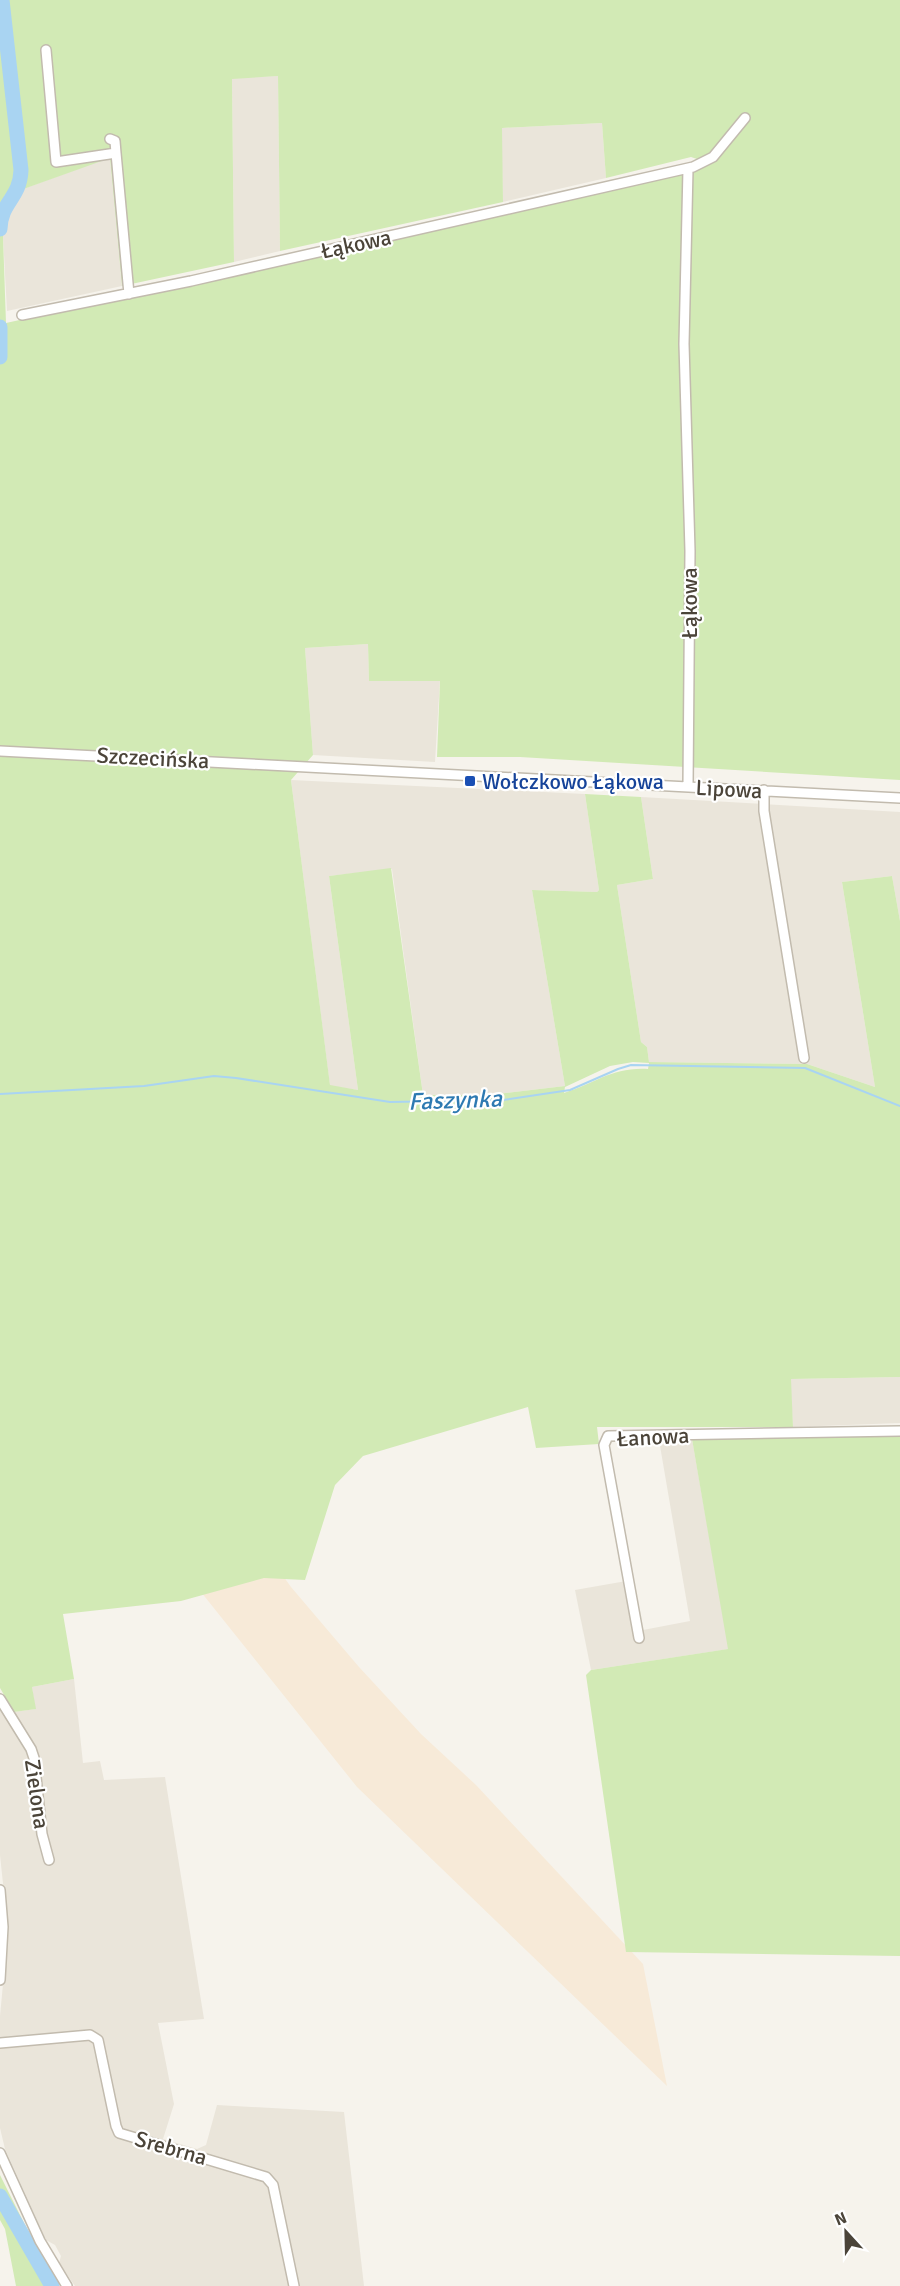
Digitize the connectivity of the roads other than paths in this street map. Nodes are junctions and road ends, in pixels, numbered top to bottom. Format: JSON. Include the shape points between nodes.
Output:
{"nodes":[{"id":1,"x":46,"y":50,"type":"dead end"},
{"id":2,"x":745,"y":118,"type":"dead end"},
{"id":3,"x":110,"y":139,"type":"dead end"},
{"id":4,"x":116,"y":153,"type":"junction"},
{"id":5,"x":688,"y":168,"type":"junction"},
{"id":6,"x":129,"y":294,"type":"junction"},
{"id":7,"x":22,"y":315,"type":"dead end"},
{"id":8,"x":0,"y":751,"type":"edge"},
{"id":9,"x":306,"y":766,"type":"joint"},
{"id":10,"x":688,"y":786,"type":"junction"},
{"id":11,"x":764,"y":790,"type":"junction"},
{"id":12,"x":900,"y":798,"type":"edge"},
{"id":13,"x":804,"y":1058,"type":"dead end"},
{"id":14,"x":900,"y":1431,"type":"edge"},
{"id":15,"x":639,"y":1638,"type":"dead end"},
{"id":16,"x":0,"y":1699,"type":"edge"},
{"id":17,"x":49,"y":1860,"type":"dead end"},
{"id":18,"x":0,"y":1890,"type":"edge"},
{"id":19,"x":0,"y":1980,"type":"edge"},
{"id":20,"x":0,"y":2043,"type":"edge"},
{"id":21,"x":0,"y":2153,"type":"edge"},
{"id":22,"x":67,"y":2286,"type":"edge"},
{"id":23,"x":294,"y":2286,"type":"edge"}],
"edges":[{"from":1,"to":4,"type":"street","via":[[56,162]]},
{"from":2,"to":5,"type":"street","name":"Łąkowa","via":[[712,157]]},
{"from":3,"to":4,"type":"street","via":[[115,141]]},
{"from":4,"to":6,"type":"street"},
{"from":5,"to":6,"type":"street","name":"Łąkowa"},
{"from":5,"to":10,"type":"street","name":"Łąkowa","via":[[684,345],[690,551]]},
{"from":6,"to":7,"type":"street","name":"Łąkowa"},
{"from":8,"to":9,"type":"street","name":"Szczecińska"},
{"from":9,"to":10,"type":"street","name":"Lipowa"},
{"from":10,"to":11,"type":"street","name":"Lipowa"},
{"from":11,"to":12,"type":"street","name":"Lipowa"},
{"from":11,"to":13,"type":"street","via":[[764,811]]},
{"from":14,"to":15,"type":"street","name":"Łanowa","via":[[608,1436],[604,1445]]},
{"from":16,"to":17,"type":"street","name":"Zielona","via":[[34,1758],[42,1834]]},
{"from":18,"to":19,"type":"street"},
{"from":20,"to":23,"type":"street","name":"Srebrna","via":[[90,2035],[98,2040],[119,2133],[266,2177],[273,2185]]},
{"from":21,"to":22,"type":"street","via":[[48,2256]]}]}
